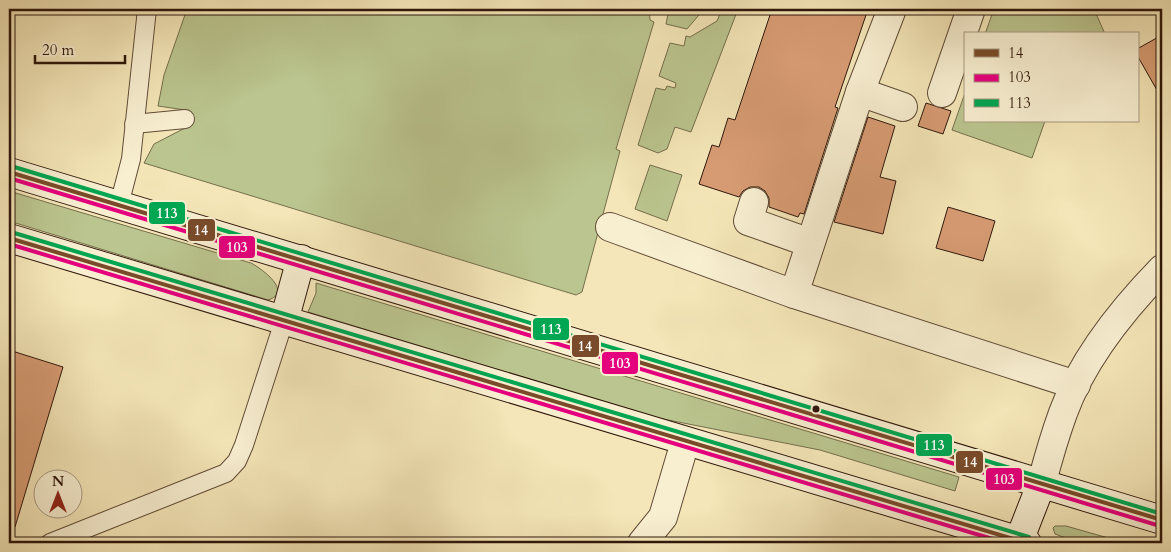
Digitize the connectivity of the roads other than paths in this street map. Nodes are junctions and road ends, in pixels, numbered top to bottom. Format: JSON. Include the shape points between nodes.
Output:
{"nodes":[{"id":1,"x":147,"y":9,"type":"edge"},
{"id":2,"x":892,"y":9,"type":"edge"},
{"id":3,"x":971,"y":9,"type":"edge"},
{"id":4,"x":860,"y":92,"type":"junction"},
{"id":5,"x":942,"y":93,"type":"dead end"},
{"id":6,"x":903,"y":107,"type":"dead end"},
{"id":7,"x":185,"y":119,"type":"dead end"},
{"id":8,"x":134,"y":124,"type":"junction"},
{"id":9,"x":9,"y":172,"type":"edge"},
{"id":10,"x":754,"y":202,"type":"dead end"},
{"id":11,"x":119,"y":205,"type":"junction"},
{"id":12,"x":610,"y":228,"type":"dead end"},
{"id":13,"x":9,"y":238,"type":"edge"},
{"id":14,"x":810,"y":244,"type":"junction"},
{"id":15,"x":301,"y":260,"type":"junction"},
{"id":16,"x":1162,"y":269,"type":"edge"},
{"id":17,"x":794,"y":294,"type":"junction"},
{"id":18,"x":284,"y":321,"type":"junction"},
{"id":19,"x":1076,"y":385,"type":"junction"},
{"id":20,"x":685,"y":442,"type":"junction"},
{"id":21,"x":1042,"y":482,"type":"junction"},
{"id":22,"x":1162,"y":520,"type":"edge"},
{"id":23,"x":1023,"y":542,"type":"edge"},
{"id":24,"x":50,"y":543,"type":"edge"},
{"id":25,"x":642,"y":543,"type":"edge"}],
"edges":[{"from":1,"to":8,"type":"lane"},
{"from":2,"to":4,"type":"main road"},
{"from":3,"to":5,"type":"main road"},
{"from":4,"to":6,"type":"main road"},
{"from":4,"to":14,"type":"main road"},
{"from":7,"to":8,"type":"lane"},
{"from":8,"to":11,"type":"lane","via":[[131,159]]},
{"from":9,"to":11,"type":"main road"},
{"from":10,"to":14,"type":"main road","via":[[748,221]]},
{"from":11,"to":15,"type":"main road"},
{"from":12,"to":17,"type":"main road"},
{"from":13,"to":18,"type":"main road"},
{"from":14,"to":17,"type":"main road"},
{"from":15,"to":18,"type":"main road"},
{"from":15,"to":21,"type":"main road"},
{"from":16,"to":19,"type":"main road","via":[[1118,318]]},
{"from":17,"to":19,"type":"main road"},
{"from":18,"to":20,"type":"main road"},
{"from":18,"to":24,"type":"lane","via":[[244,445],[237,461],[226,473]]},
{"from":19,"to":21,"type":"main road","via":[[1063,412]]},
{"from":20,"to":23,"type":"main road"},
{"from":20,"to":25,"type":"main road","via":[[664,517]]},
{"from":21,"to":22,"type":"main road"},
{"from":21,"to":23,"type":"main road"}]}
